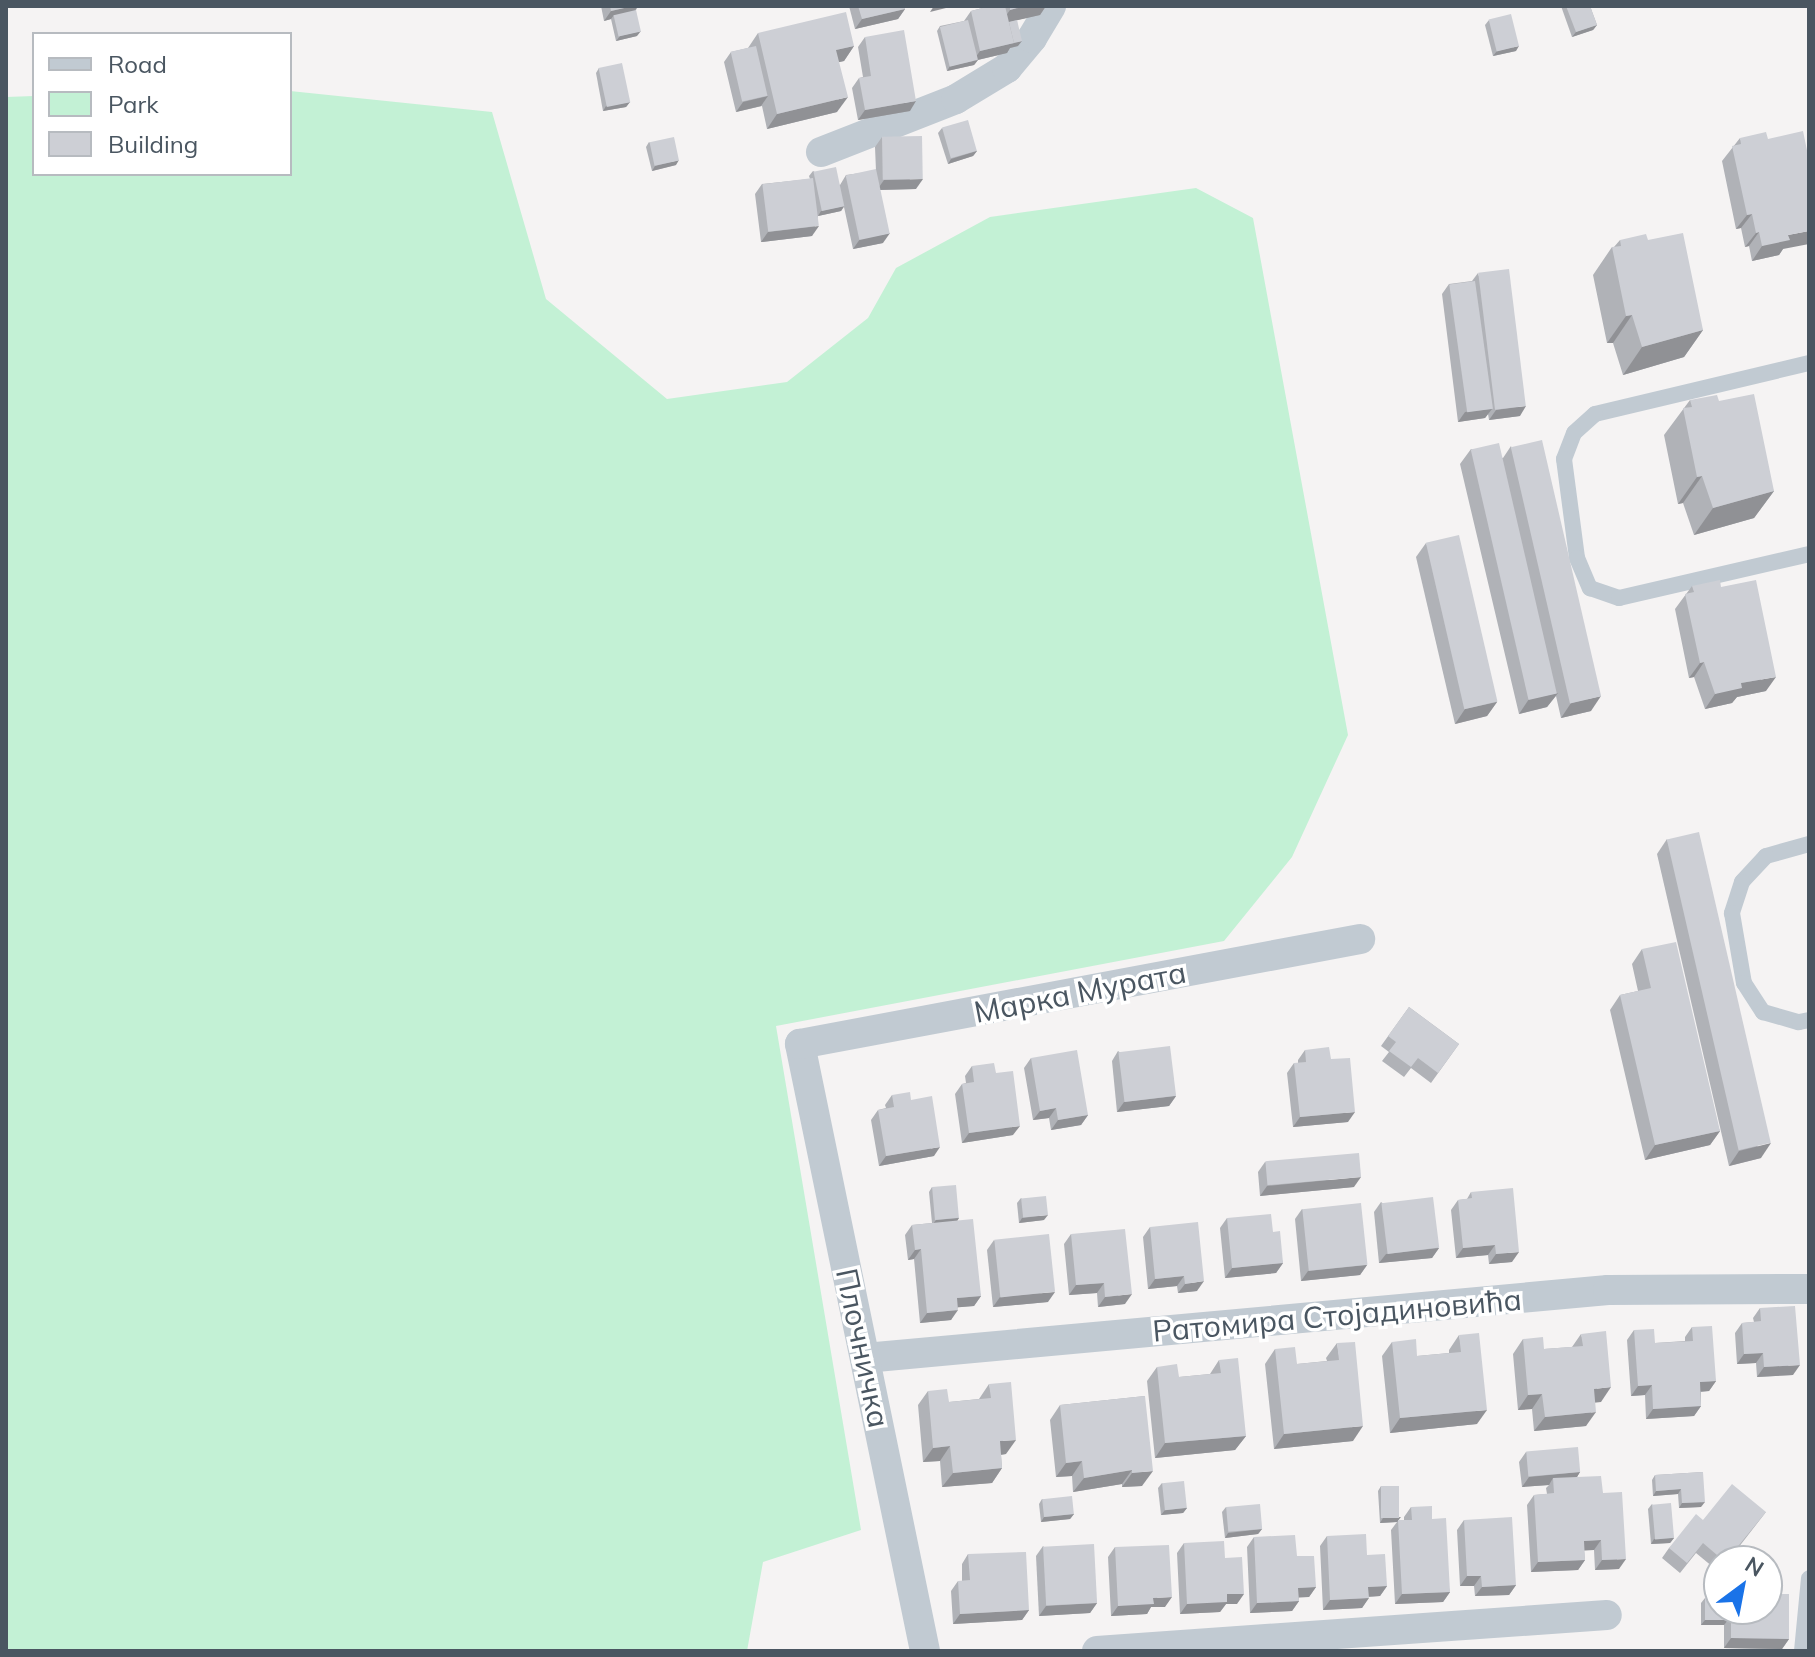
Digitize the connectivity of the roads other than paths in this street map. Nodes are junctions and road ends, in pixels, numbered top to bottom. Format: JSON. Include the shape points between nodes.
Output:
{"nodes":[{"id":1,"x":1051,"y":6,"type":"edge"},
{"id":2,"x":821,"y":152,"type":"dead end"},
{"id":3,"x":1809,"y":363,"type":"edge"},
{"id":4,"x":1809,"y":554,"type":"edge"},
{"id":5,"x":1809,"y":844,"type":"edge"},
{"id":6,"x":1360,"y":939,"type":"dead end"},
{"id":7,"x":1809,"y":1020,"type":"edge"},
{"id":8,"x":800,"y":1044,"type":"joint"},
{"id":9,"x":1809,"y":1289,"type":"edge"},
{"id":10,"x":865,"y":1358,"type":"junction"},
{"id":11,"x":1809,"y":1578,"type":"edge"},
{"id":12,"x":1607,"y":1615,"type":"dead end"},
{"id":13,"x":925,"y":1651,"type":"edge"},
{"id":14,"x":1097,"y":1651,"type":"edge"},
{"id":15,"x":1802,"y":1651,"type":"edge"}],
"edges":[{"from":1,"to":2,"type":"street","via":[[1007,68],[956,99]]},
{"from":3,"to":4,"type":"lane","via":[[1595,414],[1574,433],[1564,459],[1577,558],[1590,588],[1619,598]]},
{"from":5,"to":7,"type":"lane","via":[[1766,856],[1742,882],[1732,913],[1744,983],[1763,1012]]},
{"from":6,"to":8,"type":"street","name":"Марка Мурата"},
{"from":8,"to":10,"type":"street","name":"Плочничка"},
{"from":9,"to":10,"type":"street","name":"Ратомира Стојадиновића","via":[[1608,1290]]},
{"from":10,"to":13,"type":"street","name":"Плочничка"},
{"from":11,"to":15,"type":"lane"},
{"from":12,"to":14,"type":"street"}]}
